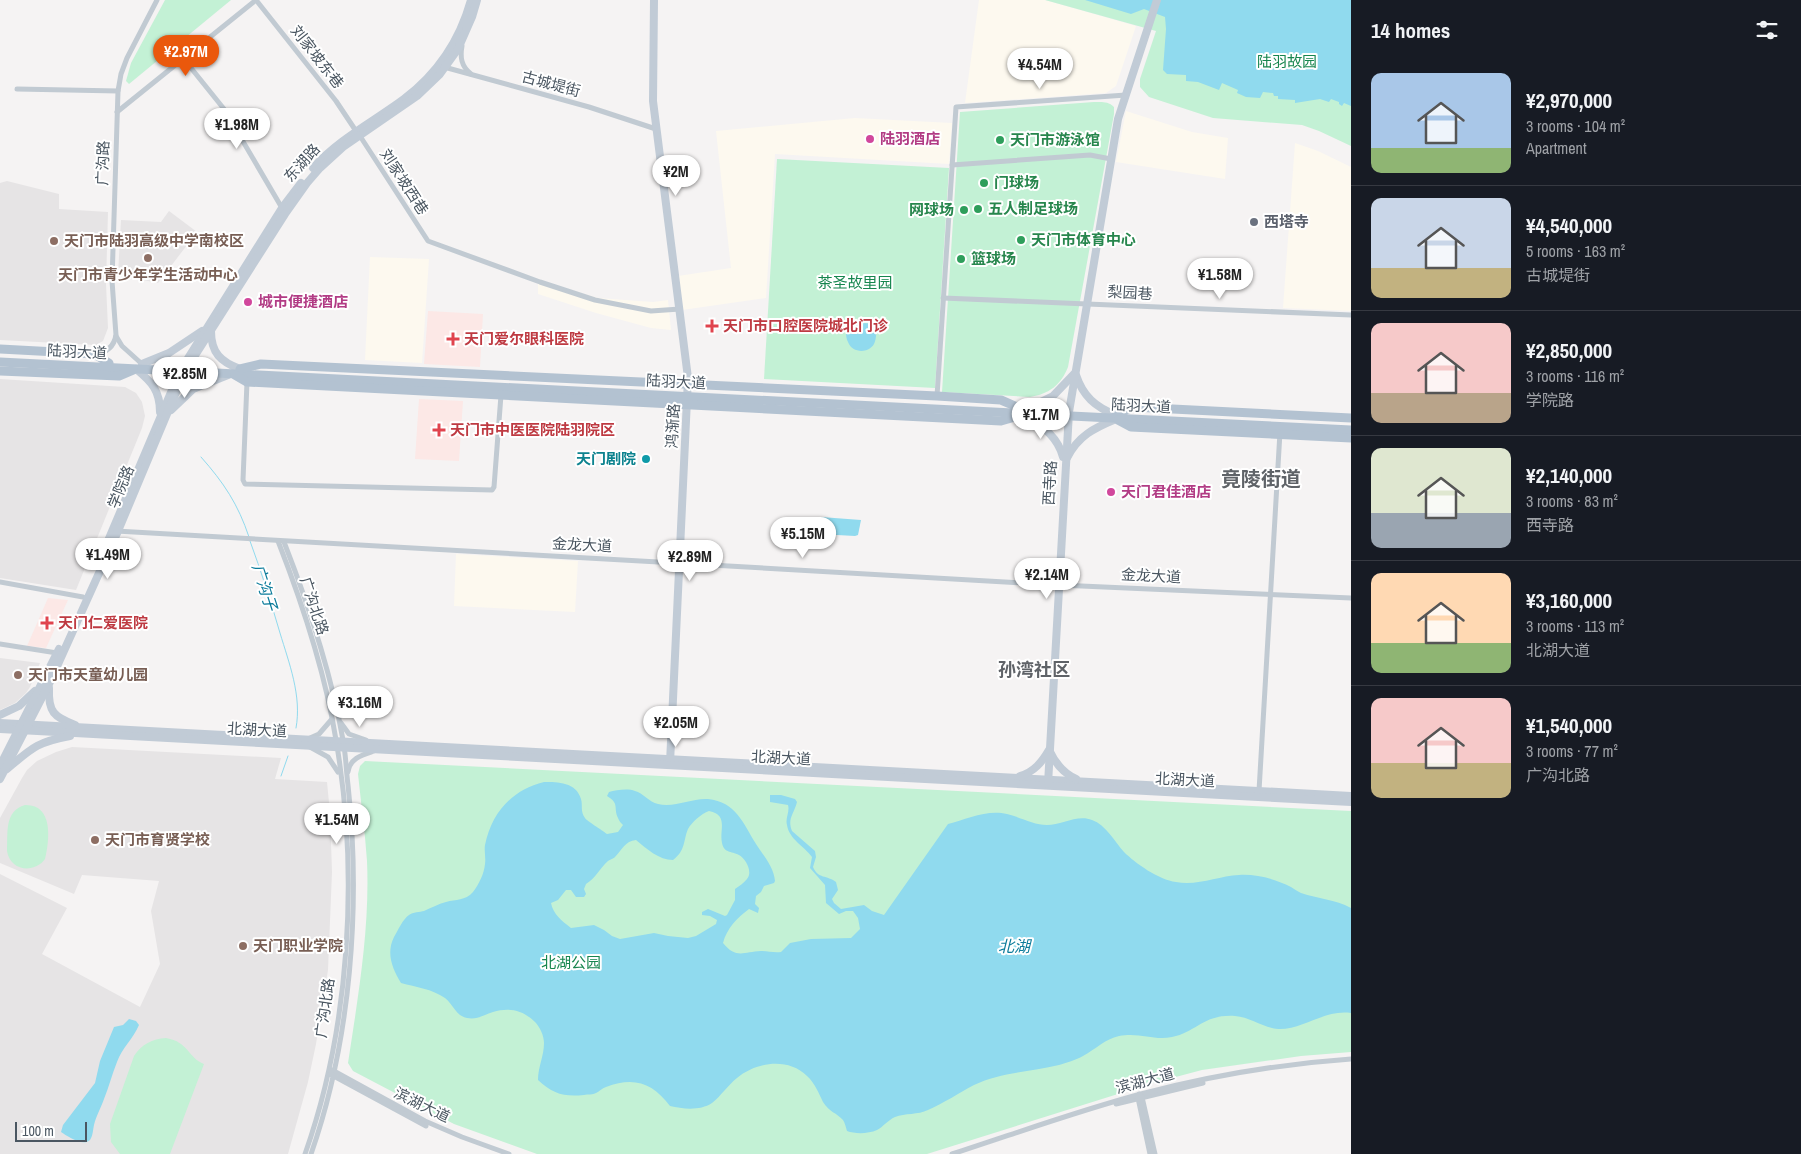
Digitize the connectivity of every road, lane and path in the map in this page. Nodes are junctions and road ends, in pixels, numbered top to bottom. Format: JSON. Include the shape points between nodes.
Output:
{"nodes":[{"id":1,"x":157,"y":0,"type":"edge"},
{"id":2,"x":256,"y":0,"type":"edge"},
{"id":3,"x":471,"y":0,"type":"edge"},
{"id":4,"x":477,"y":0,"type":"edge"},
{"id":5,"x":654,"y":0,"type":"edge"},
{"id":6,"x":1157,"y":0,"type":"edge"},
{"id":7,"x":463,"y":39,"type":"junction"},
{"id":8,"x":183,"y":58,"type":"junction"},
{"id":9,"x":442,"y":67,"type":"junction"},
{"id":10,"x":475,"y":76,"type":"junction"},
{"id":11,"x":17,"y":89,"type":"dead end"},
{"id":12,"x":118,"y":91,"type":"junction"},
{"id":13,"x":1126,"y":95,"type":"junction"},
{"id":14,"x":117,"y":112,"type":"junction"},
{"id":15,"x":656,"y":129,"type":"junction"},
{"id":16,"x":358,"y":134,"type":"junction"},
{"id":17,"x":1110,"y":158,"type":"junction"},
{"id":18,"x":952,"y":165,"type":"junction"},
{"id":19,"x":282,"y":208,"type":"junction"},
{"id":20,"x":943,"y":298,"type":"junction"},
{"id":21,"x":1088,"y":304,"type":"junction"},
{"id":22,"x":680,"y":309,"type":"junction"},
{"id":23,"x":1351,"y":315,"type":"edge"},
{"id":24,"x":209,"y":329,"type":"junction"},
{"id":25,"x":116,"y":335,"type":"junction"},
{"id":26,"x":0,"y":349,"type":"edge"},
{"id":27,"x":94,"y":354,"type":"junction"},
{"id":28,"x":0,"y":358,"type":"edge"},
{"id":29,"x":0,"y":362,"type":"edge"},
{"id":30,"x":109,"y":363,"type":"junction"},
{"id":31,"x":139,"y":366,"type":"junction"},
{"id":32,"x":184,"y":368,"type":"junction"},
{"id":33,"x":0,"y":371,"type":"edge"},
{"id":34,"x":236,"y":371,"type":"junction"},
{"id":35,"x":1075,"y":373,"type":"junction"},
{"id":36,"x":247,"y":382,"type":"junction"},
{"id":37,"x":858,"y":392,"type":"junction"},
{"id":38,"x":688,"y":394,"type":"junction"},
{"id":39,"x":501,"y":395,"type":"junction"},
{"id":40,"x":937,"y":396,"type":"junction"},
{"id":41,"x":873,"y":402,"type":"junction"},
{"id":42,"x":927,"y":410,"type":"junction"},
{"id":43,"x":1024,"y":412,"type":"junction"},
{"id":44,"x":1069,"y":414,"type":"junction"},
{"id":45,"x":163,"y":416,"type":"junction"},
{"id":46,"x":901,"y":417,"type":"junction"},
{"id":47,"x":1116,"y":417,"type":"junction"},
{"id":48,"x":1351,"y":418,"type":"edge"},
{"id":49,"x":1351,"y":425,"type":"edge"},
{"id":50,"x":1351,"y":430,"type":"edge"},
{"id":51,"x":1280,"y":431,"type":"junction"},
{"id":52,"x":1351,"y":438,"type":"edge"},
{"id":53,"x":1065,"y":462,"type":"junction"},
{"id":54,"x":115,"y":531,"type":"junction"},
{"id":55,"x":278,"y":541,"type":"junction"},
{"id":56,"x":284,"y":542,"type":"junction"},
{"id":57,"x":680,"y":562,"type":"junction"},
{"id":58,"x":0,"y":582,"type":"edge"},
{"id":59,"x":1059,"y":585,"type":"junction"},
{"id":60,"x":1270,"y":594,"type":"junction"},
{"id":61,"x":83,"y":596,"type":"junction"},
{"id":62,"x":1351,"y":598,"type":"edge"},
{"id":63,"x":0,"y":644,"type":"edge"},
{"id":64,"x":57,"y":653,"type":"junction"},
{"id":65,"x":46,"y":683,"type":"junction"},
{"id":66,"x":0,"y":715,"type":"edge"},
{"id":67,"x":335,"y":719,"type":"junction"},
{"id":68,"x":0,"y":723,"type":"edge"},
{"id":69,"x":24,"y":727,"type":"junction"},
{"id":70,"x":0,"y":728,"type":"edge"},
{"id":71,"x":83,"y":731,"type":"junction"},
{"id":72,"x":307,"y":743,"type":"junction"},
{"id":73,"x":340,"y":744,"type":"junction"},
{"id":74,"x":377,"y":746,"type":"junction"},
{"id":75,"x":1050,"y":750,"type":"junction"},
{"id":76,"x":670,"y":762,"type":"junction"},
{"id":77,"x":1,"y":773,"type":"edge"},
{"id":78,"x":344,"y":778,"type":"junction"},
{"id":79,"x":1014,"y":778,"type":"junction"},
{"id":80,"x":1083,"y":781,"type":"junction"},
{"id":81,"x":1048,"y":783,"type":"junction"},
{"id":82,"x":1259,"y":791,"type":"junction"},
{"id":83,"x":1351,"y":796,"type":"edge"},
{"id":84,"x":1351,"y":802,"type":"edge"},
{"id":85,"x":1351,"y":1061,"type":"edge"},
{"id":86,"x":330,"y":1072,"type":"junction"},
{"id":87,"x":1140,"y":1097,"type":"junction"},
{"id":88,"x":305,"y":1154,"type":"edge"},
{"id":89,"x":311,"y":1154,"type":"edge"},
{"id":90,"x":500,"y":1154,"type":"edge"},
{"id":91,"x":509,"y":1154,"type":"edge"},
{"id":92,"x":952,"y":1154,"type":"edge"},
{"id":93,"x":961,"y":1154,"type":"edge"},
{"id":94,"x":1150,"y":1154,"type":"edge"},
{"id":95,"x":1155,"y":1154,"type":"edge"}],
"edges":[{"from":1,"to":12,"type":"street","name":"广沟路","via":[[126,58]]},
{"from":2,"to":8,"type":"street"},
{"from":2,"to":16,"type":"street","name":"刘家坡东巷"},
{"from":3,"to":9,"type":"main road","name":"东湖路"},
{"from":4,"to":7,"type":"main road","name":"东湖路"},
{"from":5,"to":15,"type":"main road","name":"鸿渐路","via":[[652,91]]},
{"from":6,"to":13,"type":"main road","name":"西寺路"},
{"from":7,"to":9,"type":"main road","name":"东湖路"},
{"from":7,"to":10,"type":"street","via":[[463,66]]},
{"from":8,"to":14,"type":"street"},
{"from":8,"to":19,"type":"street","via":[[224,109]]},
{"from":9,"to":10,"type":"street","name":"古城堤街"},
{"from":9,"to":16,"type":"main road","name":"东湖路","via":[[417,96]]},
{"from":10,"to":15,"type":"street","name":"古城堤街"},
{"from":11,"to":12,"type":"street"},
{"from":12,"to":14,"type":"street","name":"广沟路"},
{"from":13,"to":17,"type":"main road","name":"西寺路"},
{"from":13,"to":18,"type":"street","via":[[956,107]]},
{"from":14,"to":25,"type":"street","name":"广沟路","via":[[112,281]]},
{"from":15,"to":22,"type":"main road","name":"鸿渐路"},
{"from":16,"to":19,"type":"main road","name":"东湖路","via":[[336,146],[316,165]]},
{"from":16,"to":22,"type":"street","name":"刘家坡西巷","via":[[428,241],[595,300],[654,312]]},
{"from":16,"to":24,"type":"main road","name":"东湖路","via":[[304,188]]},
{"from":17,"to":18,"type":"street","via":[[1090,155]]},
{"from":17,"to":21,"type":"main road","name":"西寺路"},
{"from":18,"to":20,"type":"street"},
{"from":19,"to":24,"type":"main road","name":"东湖路"},
{"from":20,"to":21,"type":"street","name":"梨园巷"},
{"from":20,"to":40,"type":"street"},
{"from":21,"to":23,"type":"street","name":"梨园巷"},
{"from":21,"to":35,"type":"main road","name":"西寺路"},
{"from":22,"to":38,"type":"main road","name":"鸿渐路"},
{"from":24,"to":31,"type":"main road","via":[[169,353]]},
{"from":24,"to":32,"type":"main road","name":"东湖路"},
{"from":24,"to":34,"type":"main road","via":[[219,356]]},
{"from":25,"to":27,"type":"street","via":[[110,348]]},
{"from":25,"to":31,"type":"street"},
{"from":26,"to":27,"type":"main road"},
{"from":27,"to":30,"type":"main road"},
{"from":28,"to":30,"type":"main road","name":"陆羽大道"},
{"from":29,"to":31,"type":"main road","name":"陆羽大道"},
{"from":30,"to":31,"type":"main road","name":"陆羽大道"},
{"from":31,"to":32,"type":"main road","name":"陆羽大道"},
{"from":31,"to":33,"type":"main road","via":[[119,376]]},
{"from":31,"to":45,"type":"main road","via":[[158,393]]},
{"from":32,"to":34,"type":"main road","name":"陆羽大道"},
{"from":32,"to":45,"type":"main road","name":"学院路"},
{"from":34,"to":36,"type":"main road"},
{"from":34,"to":38,"type":"main road","via":[[261,364]]},
{"from":34,"to":45,"type":"main road","via":[[194,389]]},
{"from":35,"to":43,"type":"main road","via":[[1053,396]]},
{"from":35,"to":44,"type":"main road","name":"西寺路"},
{"from":35,"to":47,"type":"main road","via":[[1090,401]]},
{"from":36,"to":39,"type":"main road"},
{"from":36,"to":39,"type":"street","via":[[245,484],[492,490]]},
{"from":37,"to":38,"type":"main road","via":[[708,385]]},
{"from":37,"to":40,"type":"main road"},
{"from":37,"to":41,"type":"main road"},
{"from":38,"to":39,"type":"main road"},
{"from":38,"to":41,"type":"main road","name":"陆羽大道"},
{"from":38,"to":42,"type":"main road","name":"陆羽大道"},
{"from":38,"to":46,"type":"main road","via":[[715,406]]},
{"from":38,"to":57,"type":"main road","name":"鸿渐路"},
{"from":40,"to":43,"type":"main road","via":[[1001,400]]},
{"from":41,"to":43,"type":"main road","name":"陆羽大道"},
{"from":42,"to":43,"type":"main road","name":"陆羽大道"},
{"from":42,"to":46,"type":"main road"},
{"from":43,"to":44,"type":"main road","name":"陆羽大道"},
{"from":43,"to":46,"type":"main road","via":[[1001,421]]},
{"from":43,"to":53,"type":"main road","via":[[1056,440]]},
{"from":44,"to":47,"type":"main road","name":"陆羽大道"},
{"from":44,"to":53,"type":"main road","name":"西寺路"},
{"from":45,"to":54,"type":"main road","name":"学院路"},
{"from":47,"to":48,"type":"main road","via":[[1133,408]]},
{"from":47,"to":49,"type":"main road","name":"陆羽大道"},
{"from":47,"to":51,"type":"main road","name":"陆羽大道"},
{"from":47,"to":53,"type":"main road","via":[[1085,433]]},
{"from":50,"to":51,"type":"main road","name":"陆羽大道"},
{"from":51,"to":52,"type":"main road"},
{"from":51,"to":60,"type":"street"},
{"from":53,"to":59,"type":"main road","name":"西寺路"},
{"from":54,"to":55,"type":"street","name":"金龙大道"},
{"from":54,"to":61,"type":"main road","name":"学院路"},
{"from":54,"to":65,"type":"main road","name":"学院路"},
{"from":55,"to":56,"type":"street","name":"金龙大道"},
{"from":55,"to":67,"type":"street","name":"广沟北路","via":[[306,618]]},
{"from":56,"to":57,"type":"street","name":"金龙大道"},
{"from":56,"to":67,"type":"street","name":"广沟北路","via":[[322,649]]},
{"from":57,"to":59,"type":"street","name":"金龙大道"},
{"from":57,"to":76,"type":"main road","name":"鸿渐路"},
{"from":58,"to":61,"type":"street"},
{"from":59,"to":60,"type":"street","name":"金龙大道"},
{"from":59,"to":75,"type":"main road","name":"西寺路"},
{"from":60,"to":62,"type":"street","name":"金龙大道"},
{"from":60,"to":82,"type":"street"},
{"from":61,"to":64,"type":"main road","name":"学院路"},
{"from":63,"to":64,"type":"street"},
{"from":64,"to":65,"type":"main road","name":"学院路"},
{"from":65,"to":66,"type":"main road","via":[[24,702]]},
{"from":65,"to":69,"type":"main road","name":"学院路"},
{"from":65,"to":71,"type":"main road","via":[[52,710],[62,720]]},
{"from":67,"to":72,"type":"street"},
{"from":67,"to":73,"type":"street","name":"广沟北路"},
{"from":67,"to":74,"type":"street","via":[[349,734]]},
{"from":68,"to":69,"type":"main road","name":"北湖大道"},
{"from":69,"to":70,"type":"main road","name":"北湖大道"},
{"from":69,"to":71,"type":"main road","name":"北湖大道"},
{"from":69,"to":77,"type":"main road","name":"学院路"},
{"from":71,"to":72,"type":"main road","name":"北湖大道"},
{"from":71,"to":77,"type":"main road","via":[[41,743]]},
{"from":72,"to":73,"type":"main road","name":"北湖大道"},
{"from":72,"to":78,"type":"street","via":[[328,757]]},
{"from":73,"to":74,"type":"main road","name":"北湖大道"},
{"from":73,"to":78,"type":"street","name":"广沟北路"},
{"from":74,"to":76,"type":"main road","name":"北湖大道"},
{"from":74,"to":78,"type":"street","via":[[355,758]]},
{"from":75,"to":79,"type":"main road","via":[[1035,768]]},
{"from":75,"to":80,"type":"main road","via":[[1060,768]]},
{"from":75,"to":81,"type":"main road","name":"西寺路"},
{"from":76,"to":79,"type":"main road","name":"北湖大道"},
{"from":76,"to":81,"type":"main road","name":"北湖大道"},
{"from":78,"to":86,"type":"street","name":"广沟北路","via":[[348,919]]},
{"from":79,"to":81,"type":"main road","name":"北湖大道"},
{"from":80,"to":81,"type":"main road","name":"北湖大道"},
{"from":80,"to":82,"type":"main road","name":"北湖大道"},
{"from":81,"to":84,"type":"main road","name":"北湖大道"},
{"from":82,"to":83,"type":"main road","name":"北湖大道"},
{"from":85,"to":87,"type":"street","name":"滨湖大道","via":[[1244,1075]]},
{"from":86,"to":88,"type":"street","name":"广沟北路"},
{"from":86,"to":89,"type":"street","name":"广沟北路"},
{"from":86,"to":90,"type":"street","name":"滨湖大道","via":[[423,1124]]},
{"from":86,"to":91,"type":"street","name":"滨湖大道","via":[[425,1121]]},
{"from":87,"to":92,"type":"street","name":"滨湖大道"},
{"from":87,"to":93,"type":"street","name":"滨湖大道"},
{"from":87,"to":94,"type":"street"},
{"from":87,"to":95,"type":"street"}]}
